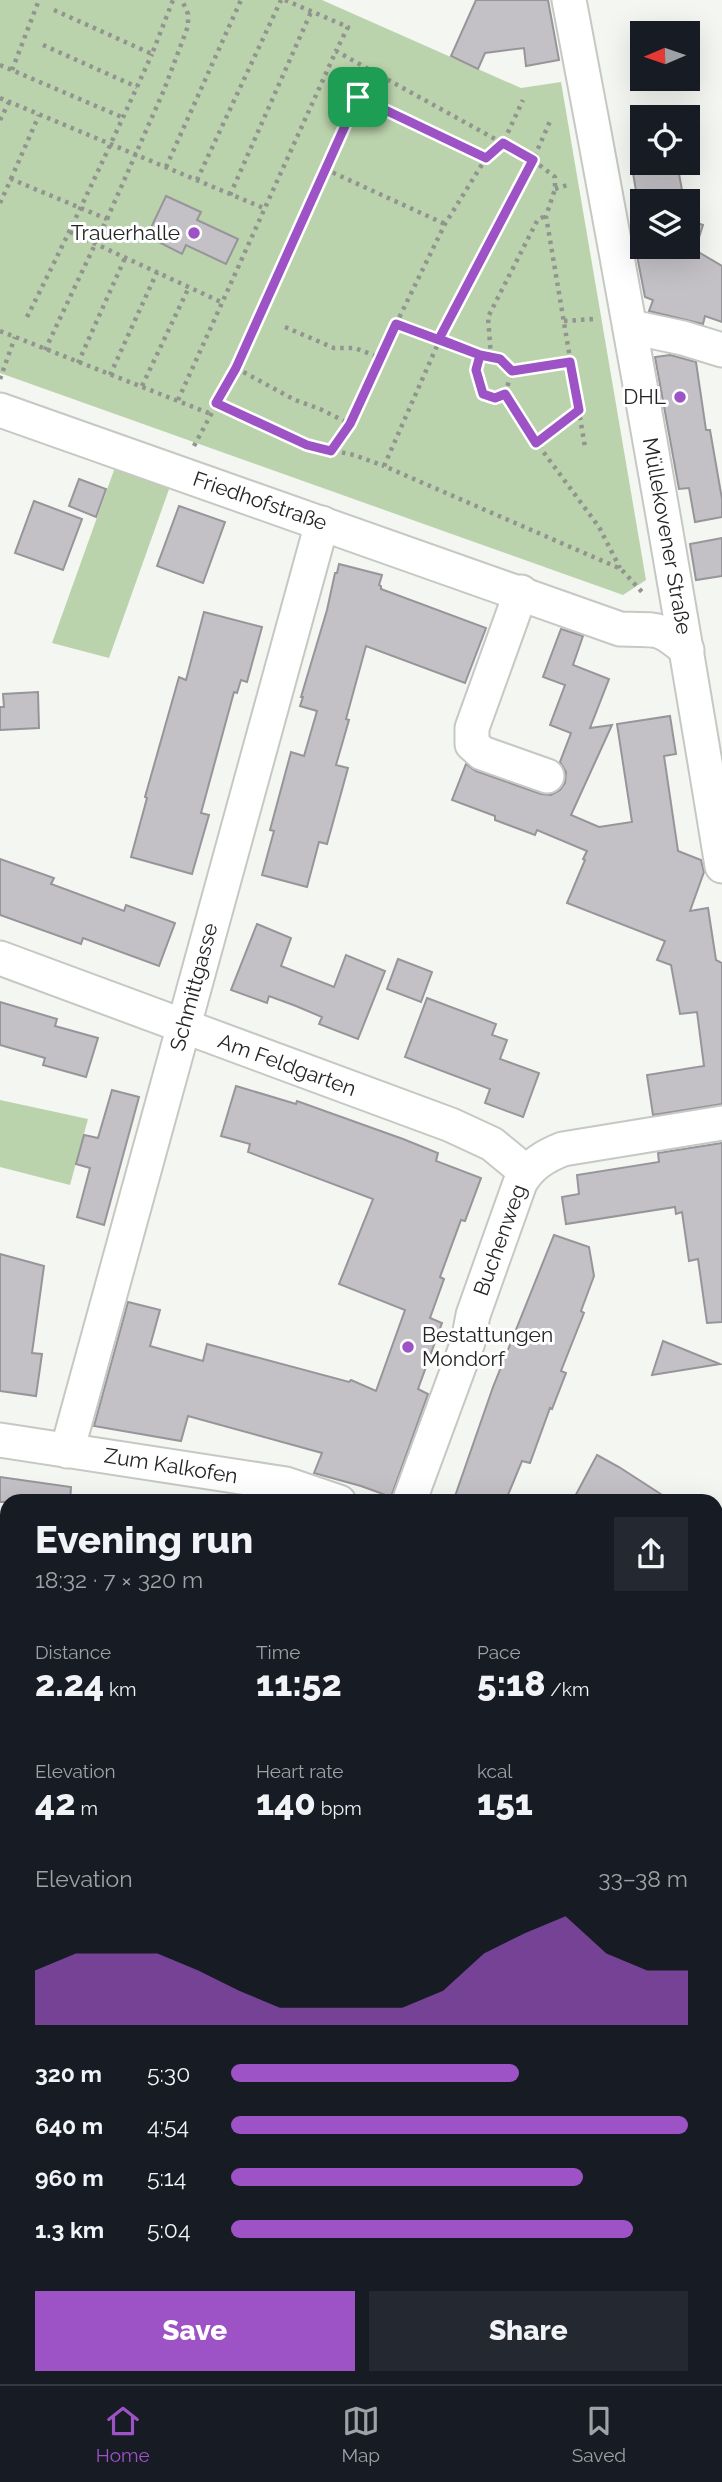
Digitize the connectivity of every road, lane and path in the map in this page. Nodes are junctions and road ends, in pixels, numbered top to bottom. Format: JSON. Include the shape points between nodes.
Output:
{"nodes":[{"id":1,"x":39,"y":0,"type":"edge"},
{"id":2,"x":173,"y":0,"type":"edge"},
{"id":3,"x":182,"y":0,"type":"edge"},
{"id":4,"x":241,"y":0,"type":"edge"},
{"id":5,"x":283,"y":0,"type":"edge"},
{"id":6,"x":569,"y":0,"type":"edge"},
{"id":7,"x":54,"y":10,"type":"dead end"},
{"id":8,"x":311,"y":12,"type":"junction"},
{"id":9,"x":43,"y":45,"type":"dead end"},
{"id":10,"x":336,"y":51,"type":"junction"},
{"id":11,"x":152,"y":54,"type":"junction"},
{"id":12,"x":0,"y":65,"type":"edge"},
{"id":13,"x":12,"y":70,"type":"junction"},
{"id":14,"x":137,"y":87,"type":"junction"},
{"id":15,"x":0,"y":98,"type":"edge"},
{"id":16,"x":523,"y":100,"type":"dead end"},
{"id":17,"x":9,"y":102,"type":"junction"},
{"id":18,"x":39,"y":116,"type":"junction"},
{"id":19,"x":124,"y":118,"type":"junction"},
{"id":20,"x":551,"y":119,"type":"dead end"},
{"id":21,"x":0,"y":120,"type":"edge"},
{"id":22,"x":503,"y":143,"type":"junction"},
{"id":23,"x":112,"y":145,"type":"junction"},
{"id":24,"x":137,"y":155,"type":"junction"},
{"id":25,"x":486,"y":158,"type":"junction"},
{"id":26,"x":533,"y":160,"type":"junction"},
{"id":27,"x":166,"y":167,"type":"junction"},
{"id":28,"x":325,"y":169,"type":"junction"},
{"id":29,"x":10,"y":179,"type":"junction"},
{"id":30,"x":197,"y":180,"type":"junction"},
{"id":31,"x":578,"y":182,"type":"dead end"},
{"id":32,"x":555,"y":189,"type":"junction"},
{"id":33,"x":230,"y":195,"type":"junction"},
{"id":34,"x":0,"y":203,"type":"edge"},
{"id":35,"x":79,"y":208,"type":"junction"},
{"id":36,"x":266,"y":209,"type":"junction"},
{"id":37,"x":546,"y":216,"type":"junction"},
{"id":38,"x":107,"y":219,"type":"junction"},
{"id":39,"x":445,"y":224,"type":"junction"},
{"id":40,"x":70,"y":232,"type":"junction"},
{"id":41,"x":95,"y":243,"type":"junction"},
{"id":42,"x":125,"y":258,"type":"junction"},
{"id":43,"x":157,"y":272,"type":"junction"},
{"id":44,"x":188,"y":287,"type":"junction"},
{"id":45,"x":221,"y":302,"type":"junction"},
{"id":46,"x":27,"y":317,"type":"dead end"},
{"id":47,"x":593,"y":319,"type":"dead end"},
{"id":48,"x":564,"y":321,"type":"junction"},
{"id":49,"x":396,"y":324,"type":"junction"},
{"id":50,"x":285,"y":327,"type":"dead end"},
{"id":51,"x":631,"y":327,"type":"junction"},
{"id":52,"x":0,"y":331,"type":"edge"},
{"id":53,"x":15,"y":337,"type":"junction"},
{"id":54,"x":439,"y":339,"type":"junction"},
{"id":55,"x":45,"y":350,"type":"junction"},
{"id":56,"x":722,"y":350,"type":"edge"},
{"id":57,"x":480,"y":355,"type":"junction"},
{"id":58,"x":491,"y":357,"type":"junction"},
{"id":59,"x":381,"y":358,"type":"junction"},
{"id":60,"x":570,"y":362,"type":"junction"},
{"id":61,"x":78,"y":363,"type":"junction"},
{"id":62,"x":236,"y":368,"type":"junction"},
{"id":63,"x":512,"y":371,"type":"junction"},
{"id":64,"x":110,"y":375,"type":"junction"},
{"id":65,"x":0,"y":379,"type":"edge"},
{"id":66,"x":142,"y":387,"type":"junction"},
{"id":67,"x":505,"y":394,"type":"junction"},
{"id":68,"x":178,"y":400,"type":"junction"},
{"id":69,"x":216,"y":403,"type":"junction"},
{"id":70,"x":0,"y":410,"type":"edge"},
{"id":71,"x":579,"y":410,"type":"junction"},
{"id":72,"x":211,"y":414,"type":"junction"},
{"id":73,"x":350,"y":424,"type":"junction"},
{"id":74,"x":196,"y":442,"type":"dead end"},
{"id":75,"x":536,"y":443,"type":"junction"},
{"id":76,"x":585,"y":447,"type":"dead end"},
{"id":77,"x":331,"y":451,"type":"junction"},
{"id":78,"x":384,"y":466,"type":"junction"},
{"id":79,"x":322,"y":523,"type":"junction"},
{"id":80,"x":521,"y":592,"type":"junction"},
{"id":81,"x":687,"y":650,"type":"junction"},
{"id":82,"x":708,"y":697,"type":"edge"},
{"id":83,"x":547,"y":776,"type":"dead end"},
{"id":84,"x":722,"y":866,"type":"edge"},
{"id":85,"x":0,"y":958,"type":"edge"},
{"id":86,"x":183,"y":1028,"type":"junction"},
{"id":87,"x":722,"y":1123,"type":"edge"},
{"id":88,"x":526,"y":1172,"type":"junction"},
{"id":89,"x":0,"y":1440,"type":"edge"},
{"id":90,"x":67,"y":1451,"type":"junction"},
{"id":91,"x":315,"y":1494,"type":"edge"},
{"id":92,"x":412,"y":1494,"type":"edge"}],
"edges":[{"from":1,"to":13,"type":"path"},
{"from":2,"to":11,"type":"path"},
{"from":3,"to":24,"type":"path","via":[[188,26]]},
{"from":4,"to":27,"type":"path"},
{"from":5,"to":8,"type":"path"},
{"from":5,"to":30,"type":"path"},
{"from":6,"to":51,"type":"street","name":"Müllekovener Straße"},
{"from":7,"to":11,"type":"path"},
{"from":8,"to":10,"type":"path","via":[[348,27]]},
{"from":8,"to":33,"type":"path"},
{"from":9,"to":14,"type":"path"},
{"from":10,"to":22,"type":"path"},
{"from":10,"to":36,"type":"path"},
{"from":11,"to":14,"type":"path"},
{"from":12,"to":13,"type":"path"},
{"from":13,"to":19,"type":"path"},
{"from":14,"to":19,"type":"path"},
{"from":15,"to":17,"type":"path"},
{"from":16,"to":22,"type":"path"},
{"from":17,"to":18,"type":"path"},
{"from":17,"to":21,"type":"path"},
{"from":18,"to":23,"type":"path"},
{"from":18,"to":29,"type":"path"},
{"from":19,"to":23,"type":"path"},
{"from":20,"to":26,"type":"path"},
{"from":22,"to":25,"type":"path"},
{"from":22,"to":26,"type":"path"},
{"from":23,"to":24,"type":"path"},
{"from":23,"to":35,"type":"path"},
{"from":24,"to":27,"type":"path"},
{"from":24,"to":38,"type":"path"},
{"from":25,"to":28,"type":"path","via":[[358,97]]},
{"from":25,"to":39,"type":"path"},
{"from":26,"to":32,"type":"path","via":[[555,177]]},
{"from":26,"to":54,"type":"path"},
{"from":27,"to":30,"type":"path"},
{"from":28,"to":39,"type":"path"},
{"from":28,"to":62,"type":"path"},
{"from":29,"to":34,"type":"path"},
{"from":29,"to":35,"type":"path"},
{"from":30,"to":33,"type":"path"},
{"from":31,"to":32,"type":"path"},
{"from":32,"to":37,"type":"path"},
{"from":33,"to":36,"type":"path"},
{"from":35,"to":38,"type":"path"},
{"from":35,"to":40,"type":"path"},
{"from":36,"to":45,"type":"path"},
{"from":37,"to":48,"type":"path"},
{"from":37,"to":58,"type":"path","via":[[538,219],[488,317]]},
{"from":38,"to":41,"type":"path"},
{"from":39,"to":49,"type":"path"},
{"from":40,"to":41,"type":"path"},
{"from":40,"to":46,"type":"path"},
{"from":41,"to":42,"type":"path"},
{"from":41,"to":55,"type":"path"},
{"from":42,"to":43,"type":"path"},
{"from":42,"to":61,"type":"path"},
{"from":43,"to":44,"type":"path"},
{"from":43,"to":64,"type":"path"},
{"from":44,"to":45,"type":"path"},
{"from":44,"to":66,"type":"path"},
{"from":45,"to":68,"type":"path"},
{"from":47,"to":48,"type":"path"},
{"from":48,"to":60,"type":"path"},
{"from":49,"to":54,"type":"path"},
{"from":49,"to":59,"type":"path"},
{"from":50,"to":59,"type":"path","via":[[334,348],[355,348]]},
{"from":51,"to":56,"type":"street"},
{"from":51,"to":81,"type":"street","name":"Müllekovener Straße"},
{"from":52,"to":53,"type":"path"},
{"from":53,"to":55,"type":"path"},
{"from":53,"to":65,"type":"path"},
{"from":54,"to":57,"type":"path"},
{"from":54,"to":78,"type":"path"},
{"from":55,"to":61,"type":"path"},
{"from":57,"to":58,"type":"path"},
{"from":57,"to":67,"type":"path","via":[[476,370],[483,394],[495,398]]},
{"from":58,"to":63,"type":"path"},
{"from":59,"to":73,"type":"path"},
{"from":60,"to":63,"type":"path"},
{"from":60,"to":71,"type":"path"},
{"from":61,"to":64,"type":"path"},
{"from":62,"to":69,"type":"path"},
{"from":62,"to":73,"type":"path"},
{"from":63,"to":67,"type":"path"},
{"from":64,"to":66,"type":"path"},
{"from":66,"to":68,"type":"path"},
{"from":67,"to":75,"type":"path"},
{"from":68,"to":72,"type":"path"},
{"from":69,"to":72,"type":"path"},
{"from":69,"to":77,"type":"path","via":[[307,445]]},
{"from":70,"to":79,"type":"street","name":"Friedhofstraße"},
{"from":71,"to":75,"type":"path"},
{"from":71,"to":76,"type":"path"},
{"from":72,"to":74,"type":"path"},
{"from":73,"to":77,"type":"path"},
{"from":75,"to":78,"type":"path","via":[[599,527],[621,569]]},
{"from":77,"to":78,"type":"path"},
{"from":79,"to":80,"type":"street","name":"Friedhofstraße"},
{"from":79,"to":86,"type":"street","name":"Schmittgasse"},
{"from":80,"to":81,"type":"street","name":"Friedhofstraße","via":[[620,629],[659,630]]},
{"from":80,"to":83,"type":"street","via":[[472,728],[472,744],[482,753]]},
{"from":81,"to":82,"type":"street","name":"Müllekovener Straße"},
{"from":82,"to":84,"type":"street","name":"Müllekovener Straße"},
{"from":85,"to":86,"type":"street","name":"Am Feldgarten"},
{"from":86,"to":88,"type":"street","name":"Am Feldgarten","via":[[451,1125],[492,1144]]},
{"from":86,"to":90,"type":"street","name":"Schmittgasse"},
{"from":87,"to":88,"type":"street","name":"Buchenweg","via":[[563,1149],[545,1156]]},
{"from":88,"to":92,"type":"street","name":"Buchenweg"},
{"from":89,"to":90,"type":"street","name":"Zum Kalkofen"},
{"from":90,"to":91,"type":"street","name":"Zum Kalkofen","via":[[286,1484]]}]}
